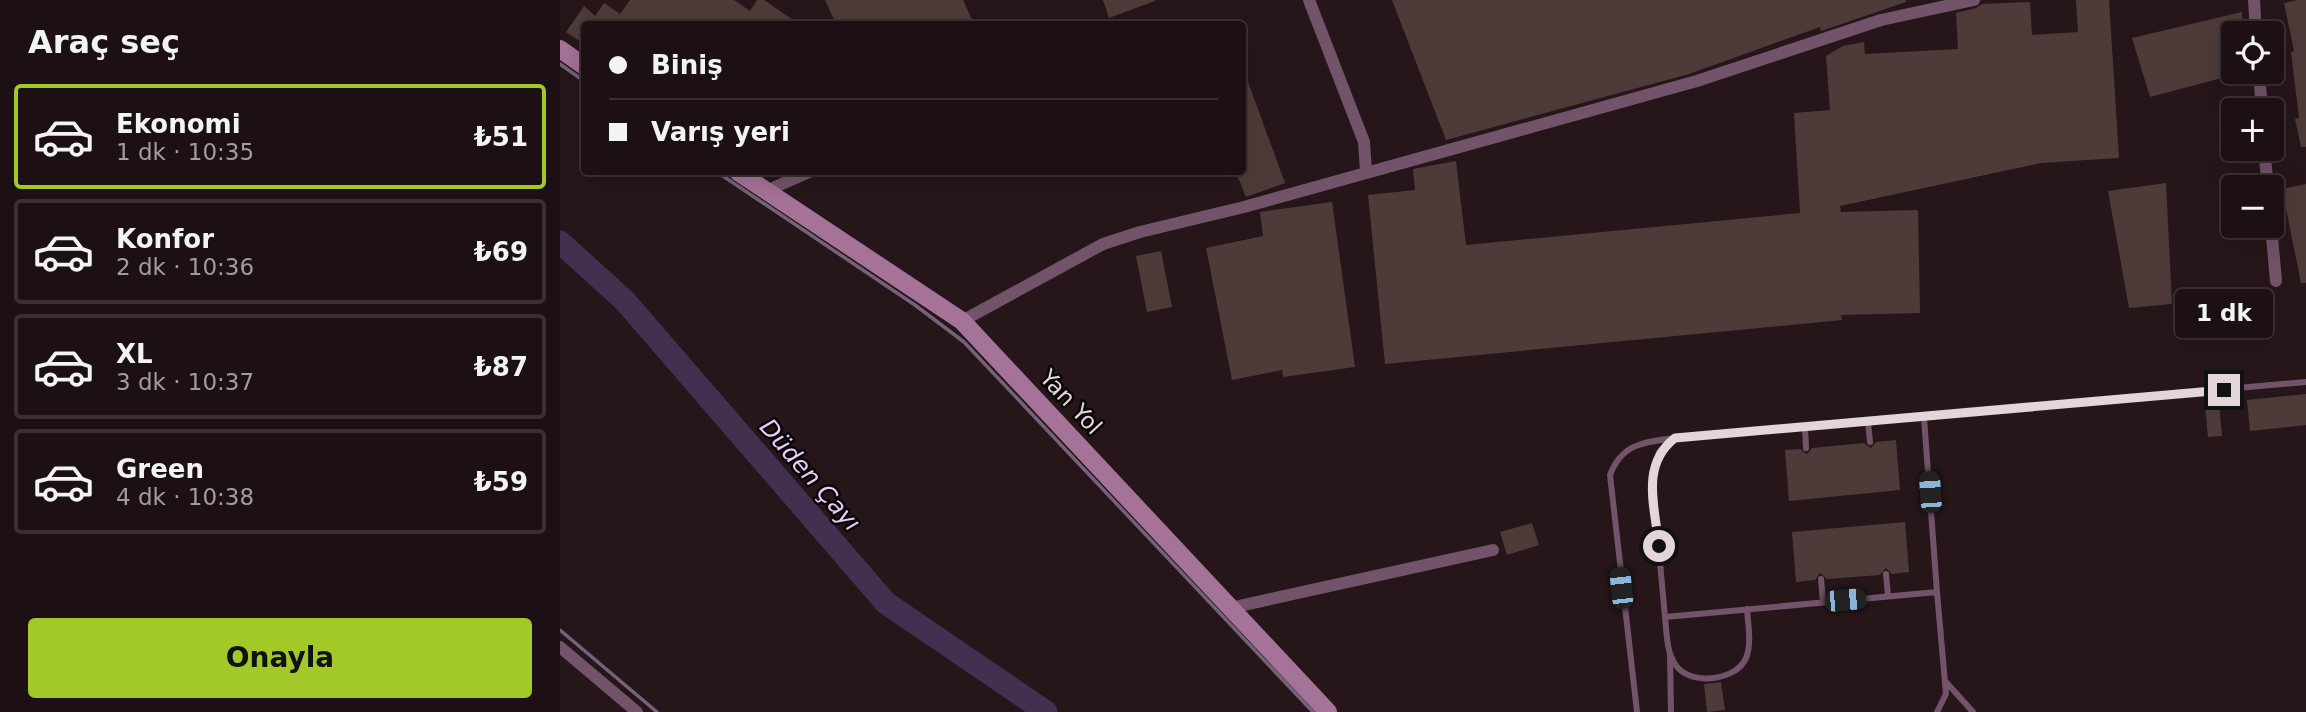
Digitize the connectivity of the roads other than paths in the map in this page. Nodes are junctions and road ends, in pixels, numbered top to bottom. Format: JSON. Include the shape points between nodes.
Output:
{"nodes":[{"id":1,"x":1309,"y":0,"type":"edge"},
{"id":2,"x":1973,"y":0,"type":"edge"},
{"id":3,"x":2254,"y":0,"type":"edge"},
{"id":4,"x":2255,"y":21,"type":"edge"},
{"id":5,"x":560,"y":49,"type":"edge"},
{"id":6,"x":581,"y":64,"type":"edge"},
{"id":7,"x":1366,"y":172,"type":"junction"},
{"id":8,"x":742,"y":175,"type":"edge"},
{"id":9,"x":802,"y":175,"type":"edge"},
{"id":10,"x":766,"y":191,"type":"junction"},
{"id":11,"x":2272,"y":238,"type":"edge"},
{"id":12,"x":2276,"y":281,"type":"dead end"},
{"id":13,"x":962,"y":321,"type":"junction"},
{"id":14,"x":2306,"y":382,"type":"edge"},
{"id":15,"x":1924,"y":418,"type":"junction"},
{"id":16,"x":1868,"y":422,"type":"junction"},
{"id":17,"x":1805,"y":428,"type":"junction"},
{"id":18,"x":1675,"y":438,"type":"junction"},
{"id":19,"x":1870,"y":442,"type":"dead end"},
{"id":20,"x":1806,"y":448,"type":"dead end"},
{"id":21,"x":1493,"y":550,"type":"dead end"},
{"id":22,"x":1886,"y":574,"type":"dead end"},
{"id":23,"x":1821,"y":579,"type":"dead end"},
{"id":24,"x":1937,"y":592,"type":"junction"},
{"id":25,"x":1888,"y":596,"type":"junction"},
{"id":26,"x":1823,"y":602,"type":"junction"},
{"id":27,"x":1230,"y":608,"type":"junction"},
{"id":28,"x":1747,"y":610,"type":"junction"},
{"id":29,"x":1665,"y":617,"type":"junction"},
{"id":30,"x":560,"y":647,"type":"edge"},
{"id":31,"x":1670,"y":652,"type":"junction"},
{"id":32,"x":1945,"y":681,"type":"junction"},
{"id":33,"x":638,"y":712,"type":"edge"},
{"id":34,"x":1328,"y":712,"type":"edge"},
{"id":35,"x":1637,"y":712,"type":"edge"},
{"id":36,"x":1671,"y":712,"type":"edge"},
{"id":37,"x":1937,"y":712,"type":"edge"},
{"id":38,"x":1973,"y":712,"type":"edge"}],
"edges":[{"from":1,"to":7,"type":"street","via":[[1364,142]]},
{"from":2,"to":7,"type":"street","via":[[1881,20],[1697,82]]},
{"from":3,"to":4,"type":"street"},
{"from":5,"to":6,"type":"street"},
{"from":7,"to":13,"type":"street","via":[[1103,244]]},
{"from":8,"to":10,"type":"street","name":"Yan Yol"},
{"from":9,"to":10,"type":"street"},
{"from":10,"to":13,"type":"street","name":"Yan Yol"},
{"from":11,"to":12,"type":"street"},
{"from":13,"to":27,"type":"street","name":"Yan Yol"},
{"from":14,"to":15,"type":"lane"},
{"from":15,"to":16,"type":"lane"},
{"from":15,"to":24,"type":"lane"},
{"from":16,"to":17,"type":"lane"},
{"from":16,"to":19,"type":"lane"},
{"from":17,"to":18,"type":"lane"},
{"from":17,"to":20,"type":"lane"},
{"from":18,"to":29,"type":"lane","via":[[1659,452],[1652,475]]},
{"from":18,"to":35,"type":"lane","via":[[1630,447],[1610,475]]},
{"from":21,"to":27,"type":"street"},
{"from":22,"to":25,"type":"lane"},
{"from":23,"to":26,"type":"lane"},
{"from":24,"to":25,"type":"lane"},
{"from":24,"to":32,"type":"lane"},
{"from":25,"to":26,"type":"lane"},
{"from":26,"to":28,"type":"lane"},
{"from":27,"to":34,"type":"street","name":"Yan Yol"},
{"from":28,"to":29,"type":"lane"},
{"from":28,"to":31,"type":"lane","via":[[1750,645],[1745,662],[1732,673],[1692,677],[1678,668]]},
{"from":29,"to":31,"type":"lane"},
{"from":30,"to":33,"type":"street"},
{"from":31,"to":36,"type":"lane"},
{"from":32,"to":37,"type":"lane","via":[[1946,694]]},
{"from":32,"to":38,"type":"lane"}]}
